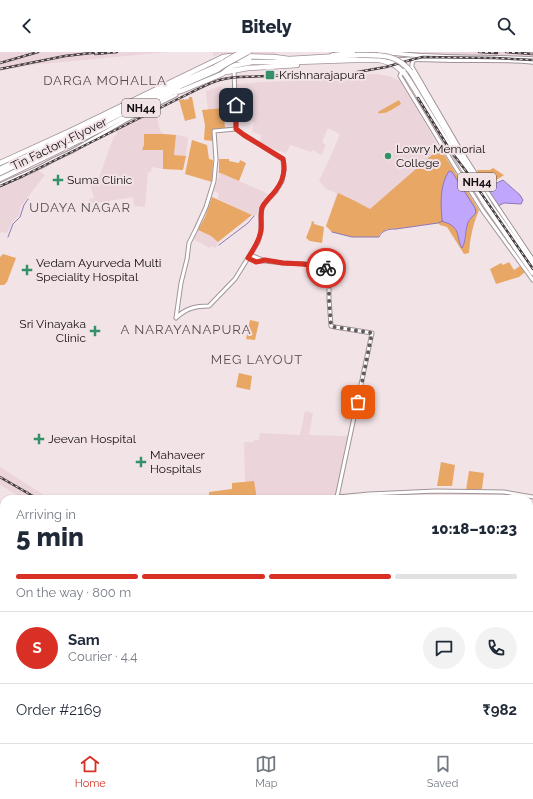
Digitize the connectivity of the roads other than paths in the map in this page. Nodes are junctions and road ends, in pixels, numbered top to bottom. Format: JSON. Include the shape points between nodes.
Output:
{"nodes":[{"id":1,"x":241,"y":52,"type":"edge"},
{"id":2,"x":248,"y":52,"type":"edge"},
{"id":3,"x":353,"y":52,"type":"edge"},
{"id":4,"x":379,"y":52,"type":"edge"},
{"id":5,"x":402,"y":53,"type":"edge"},
{"id":6,"x":228,"y":56,"type":"junction"},
{"id":7,"x":323,"y":56,"type":"junction"},
{"id":8,"x":533,"y":58,"type":"edge"},
{"id":9,"x":417,"y":59,"type":"junction"},
{"id":10,"x":386,"y":62,"type":"junction"},
{"id":11,"x":533,"y":62,"type":"edge"},
{"id":12,"x":225,"y":63,"type":"junction"},
{"id":13,"x":412,"y":67,"type":"junction"},
{"id":14,"x":233,"y":68,"type":"junction"},
{"id":15,"x":402,"y":71,"type":"junction"},
{"id":16,"x":176,"y":92,"type":"junction"},
{"id":17,"x":236,"y":129,"type":"junction"},
{"id":18,"x":0,"y":164,"type":"edge"},
{"id":19,"x":0,"y":168,"type":"edge"},
{"id":20,"x":0,"y":173,"type":"edge"},
{"id":21,"x":0,"y":179,"type":"edge"},
{"id":22,"x":0,"y":185,"type":"edge"},
{"id":23,"x":249,"y":256,"type":"junction"},
{"id":24,"x":533,"y":260,"type":"edge"},
{"id":25,"x":533,"y":265,"type":"edge"},
{"id":26,"x":533,"y":273,"type":"edge"},
{"id":27,"x":533,"y":280,"type":"edge"},
{"id":28,"x":337,"y":495,"type":"edge"},
{"id":29,"x":351,"y":495,"type":"edge"},
{"id":30,"x":521,"y":495,"type":"edge"}],
"edges":[{"from":1,"to":12,"type":"highway","name":"Tin Factory Flyover","bridge":true},
{"from":2,"to":12,"type":"highway","name":"Tin Factory Flyover","bridge":true},
{"from":3,"to":7,"type":"main road"},
{"from":4,"to":5,"type":"main road"},
{"from":5,"to":8,"type":"main road"},
{"from":6,"to":7,"type":"highway","number":"NH44","via":[[242,60]]},
{"from":6,"to":14,"type":"street"},
{"from":6,"to":18,"type":"highway","number":"NH44","via":[[218,58]]},
{"from":7,"to":25,"type":"highway","number":"NH44","bridge":true,"via":[[383,55],[397,59],[406,66],[490,205]]},
{"from":9,"to":10,"type":"main road"},
{"from":9,"to":11,"type":"main road"},
{"from":9,"to":13,"type":"street","via":[[413,60]]},
{"from":10,"to":14,"type":"highway","number":"NH44","via":[[252,62]]},
{"from":10,"to":15,"type":"highway","number":"NH44"},
{"from":12,"to":19,"type":"highway","name":"Tin Factory Flyover","via":[[149,96]]},
{"from":12,"to":20,"type":"highway","name":"Tin Factory Flyover","via":[[217,70],[153,98]]},
{"from":13,"to":15,"type":"street"},
{"from":13,"to":24,"type":"street","via":[[461,151]]},
{"from":14,"to":16,"type":"highway","number":"NH44"},
{"from":14,"to":17,"type":"street"},
{"from":15,"to":26,"type":"highway","number":"NH44","via":[[487,207]]},
{"from":15,"to":27,"type":"street","via":[[400,76],[454,165],[483,211]]},
{"from":16,"to":21,"type":"highway","number":"NH44"},
{"from":16,"to":22,"type":"street","via":[[176,95],[72,151]]},
{"from":17,"to":23,"type":"street","via":[[283,159],[282,181],[262,208],[261,231],[258,242]]},
{"from":17,"to":23,"type":"street","via":[[214,131],[214,181],[206,207],[189,243],[176,318],[194,307],[209,306],[235,279]]},
{"from":23,"to":28,"type":"street","via":[[329,268],[331,326],[372,333]]},
{"from":29,"to":30,"type":"street","via":[[436,491],[504,492]]}]}
